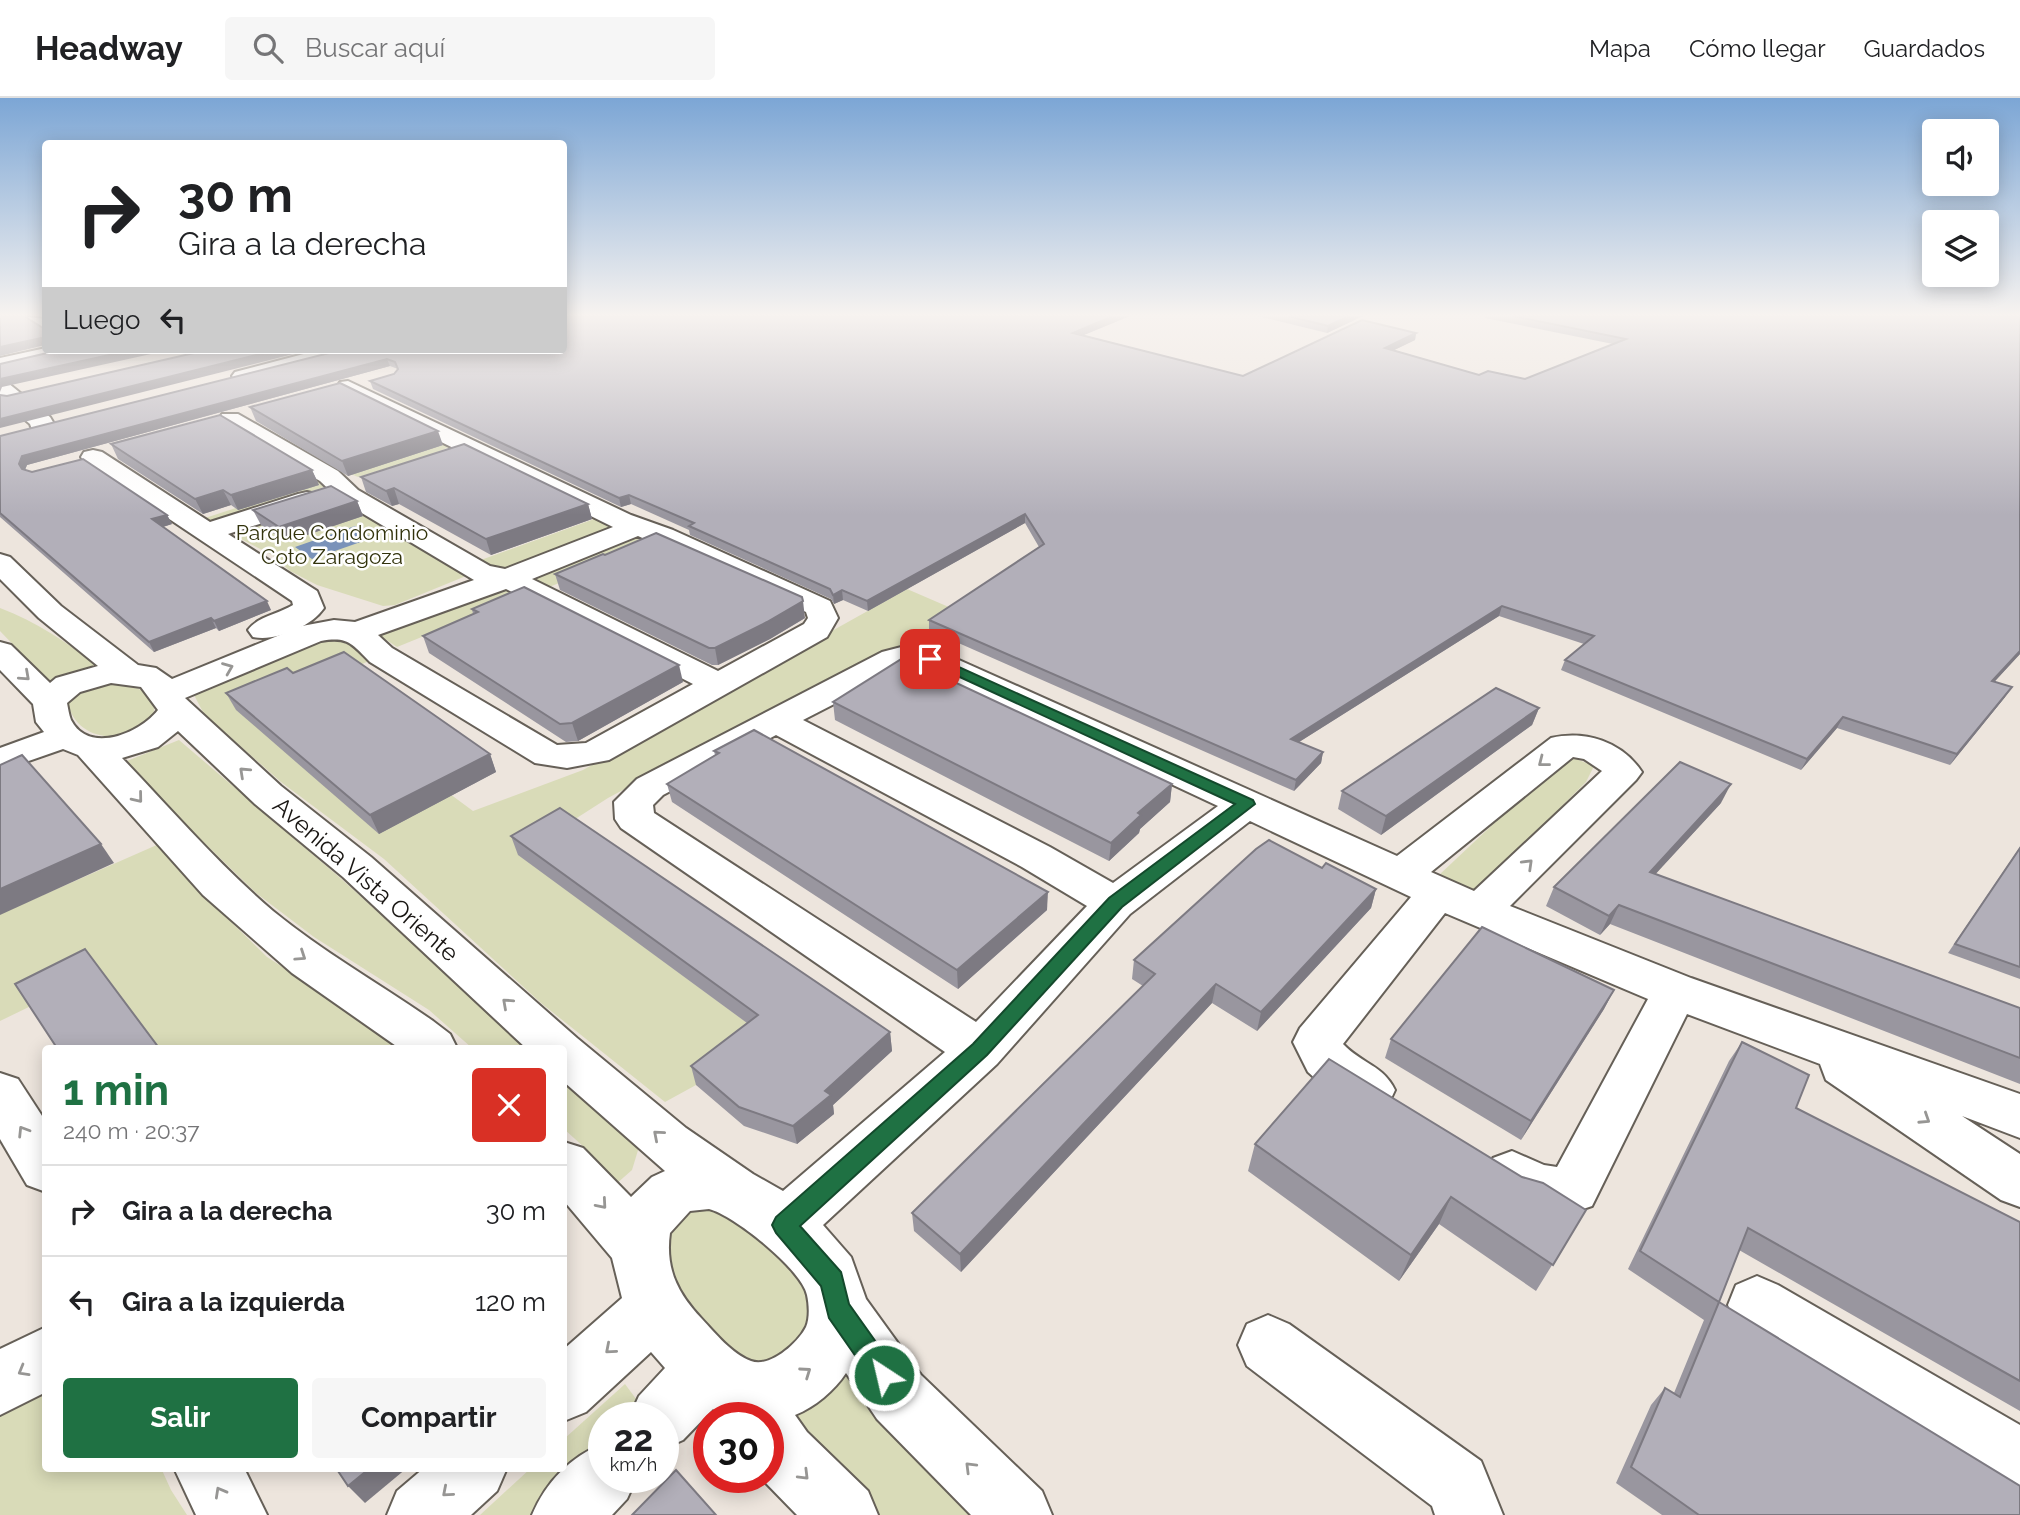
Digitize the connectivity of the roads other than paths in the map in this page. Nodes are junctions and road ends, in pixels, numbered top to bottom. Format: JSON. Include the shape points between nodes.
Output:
{"nodes":[{"id":1,"x":365,"y":382,"type":"edge"},
{"id":2,"x":348,"y":387,"type":"junction"},
{"id":3,"x":37,"y":389,"type":"edge"},
{"id":4,"x":6,"y":392,"type":"edge"},
{"id":5,"x":322,"y":394,"type":"edge"},
{"id":6,"x":230,"y":419,"type":"edge"},
{"id":7,"x":67,"y":421,"type":"edge"},
{"id":8,"x":41,"y":427,"type":"junction"},
{"id":9,"x":16,"y":434,"type":"edge"},
{"id":10,"x":469,"y":448,"type":"junction"},
{"id":11,"x":94,"y":456,"type":"dead end"},
{"id":12,"x":442,"y":456,"type":"edge"},
{"id":13,"x":373,"y":479,"type":"edge"},
{"id":14,"x":341,"y":490,"type":"junction"},
{"id":15,"x":636,"y":527,"type":"junction"},
{"id":16,"x":205,"y":532,"type":"junction"},
{"id":17,"x":0,"y":563,"type":"edge"},
{"id":18,"x":509,"y":578,"type":"junction"},
{"id":19,"x":0,"y":603,"type":"edge"},
{"id":20,"x":50,"y":612,"type":"junction"},
{"id":21,"x":357,"y":632,"type":"junction"},
{"id":22,"x":0,"y":652,"type":"edge"},
{"id":23,"x":717,"y":683,"type":"junction"},
{"id":24,"x":153,"y":688,"type":"junction"},
{"id":25,"x":777,"y":721,"type":"junction"},
{"id":26,"x":64,"y":725,"type":"junction"},
{"id":27,"x":0,"y":733,"type":"edge"},
{"id":28,"x":0,"y":760,"type":"edge"},
{"id":29,"x":1247,"y":804,"type":"junction"},
{"id":30,"x":1439,"y":893,"type":"junction"},
{"id":31,"x":1115,"y":903,"type":"junction"},
{"id":32,"x":1675,"y":991,"type":"junction"},
{"id":33,"x":1785,"y":1029,"type":"junction"},
{"id":34,"x":429,"y":1045,"type":"edge"},
{"id":35,"x":555,"y":1045,"type":"edge"},
{"id":36,"x":980,"y":1049,"type":"junction"},
{"id":37,"x":567,"y":1056,"type":"edge"},
{"id":38,"x":0,"y":1094,"type":"edge"},
{"id":39,"x":1403,"y":1110,"type":"edge"},
{"id":40,"x":2020,"y":1116,"type":"edge"},
{"id":41,"x":1471,"y":1150,"type":"edge"},
{"id":42,"x":42,"y":1162,"type":"edge"},
{"id":43,"x":567,"y":1168,"type":"edge"},
{"id":44,"x":2020,"y":1183,"type":"edge"},
{"id":45,"x":734,"y":1189,"type":"junction"},
{"id":46,"x":784,"y":1225,"type":"junction"},
{"id":47,"x":638,"y":1247,"type":"junction"},
{"id":48,"x":1758,"y":1305,"type":"dead end"},
{"id":49,"x":656,"y":1308,"type":"junction"},
{"id":50,"x":838,"y":1309,"type":"junction"},
{"id":51,"x":1268,"y":1345,"type":"dead end"},
{"id":52,"x":42,"y":1359,"type":"edge"},
{"id":53,"x":0,"y":1384,"type":"edge"},
{"id":54,"x":567,"y":1387,"type":"edge"},
{"id":55,"x":744,"y":1402,"type":"edge"},
{"id":56,"x":748,"y":1402,"type":"edge"},
{"id":57,"x":784,"y":1455,"type":"edge"},
{"id":58,"x":2020,"y":1461,"type":"edge"},
{"id":59,"x":209,"y":1472,"type":"edge"},
{"id":60,"x":469,"y":1472,"type":"edge"},
{"id":61,"x":588,"y":1492,"type":"edge"},
{"id":62,"x":233,"y":1515,"type":"edge"},
{"id":63,"x":421,"y":1515,"type":"edge"},
{"id":64,"x":566,"y":1515,"type":"edge"},
{"id":65,"x":844,"y":1515,"type":"edge"},
{"id":66,"x":1018,"y":1515,"type":"edge"},
{"id":67,"x":1469,"y":1515,"type":"edge"}],
"edges":[{"from":1,"to":2,"type":"street"},
{"from":2,"to":5,"type":"street"},
{"from":2,"to":10,"type":"street","via":[[457,438]]},
{"from":3,"to":4,"type":"street"},
{"from":4,"to":8,"type":"street","via":[[42,422]]},
{"from":6,"to":14,"type":"street","via":[[328,476]]},
{"from":7,"to":8,"type":"street"},
{"from":8,"to":9,"type":"street"},
{"from":10,"to":12,"type":"street"},
{"from":10,"to":15,"type":"street"},
{"from":11,"to":16,"type":"street"},
{"from":13,"to":14,"type":"street"},
{"from":14,"to":16,"type":"street"},
{"from":14,"to":18,"type":"street","via":[[481,573]]},
{"from":15,"to":18,"type":"street"},
{"from":15,"to":23,"type":"street","via":[[819,607],[823,618],[816,630]]},
{"from":16,"to":24,"type":"street","via":[[306,597],[309,608]]},
{"from":17,"to":20,"type":"street","name":"Avenida Vista Oriente"},
{"from":18,"to":21,"type":"street"},
{"from":18,"to":23,"type":"street"},
{"from":19,"to":20,"type":"street"},
{"from":20,"to":24,"type":"street","name":"Avenida Vista Oriente"},
{"from":21,"to":23,"type":"street","via":[[381,655],[548,755],[596,752]]},
{"from":24,"to":21,"type":"street","one_way":true,"via":[[313,633],[334,629]]},
{"from":22,"to":26,"type":"street","one_way":true},
{"from":24,"to":26,"type":"street","via":[[109,673],[68,685]]},
{"from":24,"to":26,"type":"street","via":[[169,723],[141,743],[119,750]]},
{"from":35,"to":24,"type":"street","name":"Avenida Vista Oriente","one_way":true,"via":[[357,867],[268,795]]},
{"from":25,"to":29,"type":"street","via":[[893,659],[912,654]]},
{"from":25,"to":31,"type":"street"},
{"from":25,"to":36,"type":"street","via":[[650,787],[633,802],[635,819]]},
{"from":26,"to":27,"type":"street"},
{"from":26,"to":28,"type":"street"},
{"from":26,"to":34,"type":"street","one_way":true,"via":[[117,772],[169,835],[234,901],[291,949]]},
{"from":29,"to":30,"type":"street"},
{"from":29,"to":31,"type":"street"},
{"from":30,"to":32,"type":"street"},
{"from":30,"to":39,"type":"street","via":[[1317,1042],[1321,1056],[1335,1068]]},
{"from":31,"to":36,"type":"street"},
{"from":32,"to":33,"type":"street"},
{"from":32,"to":41,"type":"street","via":[[1573,1189],[1559,1193],[1528,1185]]},
{"from":33,"to":40,"type":"street"},
{"from":33,"to":44,"type":"street","one_way":true},
{"from":36,"to":46,"type":"street"},
{"from":45,"to":37,"type":"street","one_way":true,"via":[[668,1144]]},
{"from":42,"to":38,"type":"street","one_way":true},
{"from":43,"to":47,"type":"street","one_way":true},
{"from":45,"to":46,"type":"street"},
{"from":45,"to":47,"type":"street","via":[[695,1184],[661,1200],[644,1222]]},
{"from":46,"to":50,"type":"street","via":[[832,1281]]},
{"from":47,"to":49,"type":"street"},
{"from":48,"to":58,"type":"street"},
{"from":49,"to":54,"type":"street","one_way":true},
{"from":49,"to":55,"type":"street"},
{"from":56,"to":50,"type":"street","one_way":true,"via":[[782,1389],[815,1366],[834,1338]]},
{"from":66,"to":50,"type":"street","one_way":true,"via":[[899,1396]]},
{"from":51,"to":67,"type":"street","via":[[1458,1484]]},
{"from":52,"to":53,"type":"street","one_way":true},
{"from":57,"to":65,"type":"street","one_way":true},
{"from":62,"to":59,"type":"street","one_way":true},
{"from":60,"to":63,"type":"street","one_way":true},
{"from":61,"to":64,"type":"street"}]}
